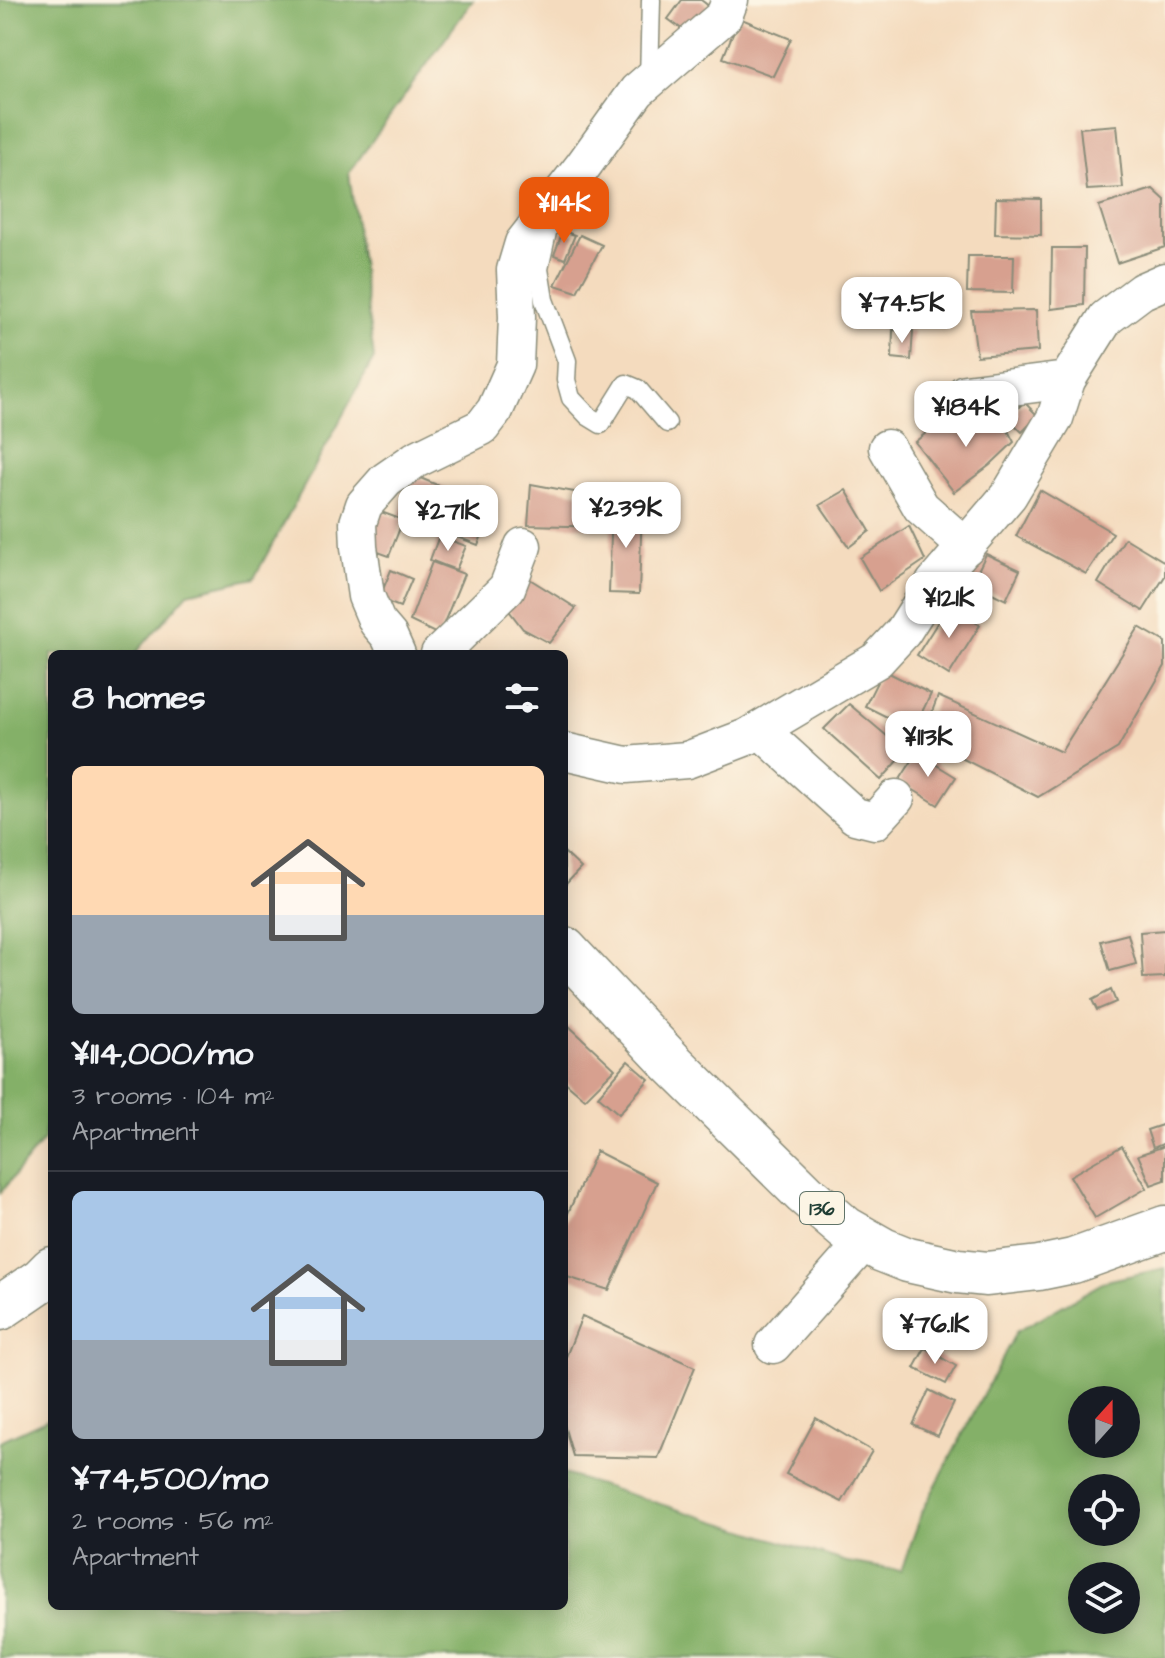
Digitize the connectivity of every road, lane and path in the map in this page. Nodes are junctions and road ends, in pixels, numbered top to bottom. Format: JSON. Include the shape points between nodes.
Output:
{"nodes":[{"id":1,"x":651,"y":0,"type":"edge"},
{"id":2,"x":730,"y":0,"type":"edge"},
{"id":3,"x":649,"y":80,"type":"junction"},
{"id":4,"x":554,"y":205,"type":"junction"},
{"id":5,"x":1165,"y":281,"type":"edge"},
{"id":6,"x":1067,"y":380,"type":"junction"},
{"id":7,"x":965,"y":393,"type":"dead end"},
{"id":8,"x":667,"y":423,"type":"dead end"},
{"id":9,"x":887,"y":448,"type":"dead end"},
{"id":10,"x":523,"y":546,"type":"dead end"},
{"id":11,"x":966,"y":547,"type":"junction"},
{"id":12,"x":395,"y":650,"type":"edge"},
{"id":13,"x":443,"y":650,"type":"edge"},
{"id":14,"x":760,"y":730,"type":"junction"},
{"id":15,"x":568,"y":752,"type":"edge"},
{"id":16,"x":896,"y":798,"type":"dead end"},
{"id":17,"x":568,"y":953,"type":"edge"},
{"id":18,"x":1165,"y":1228,"type":"edge"},
{"id":19,"x":866,"y":1240,"type":"junction"},
{"id":20,"x":48,"y":1273,"type":"edge"},
{"id":21,"x":0,"y":1308,"type":"edge"},
{"id":22,"x":773,"y":1345,"type":"dead end"}],
"edges":[{"from":1,"to":3,"type":"lane"},
{"from":2,"to":3,"type":"street","via":[[724,16]]},
{"from":3,"to":4,"type":"street"},
{"from":4,"to":8,"type":"lane","via":[[539,269],[544,300],[567,361],[571,398],[601,424],[626,384],[638,389]]},
{"from":4,"to":12,"type":"street","via":[[523,243],[515,270],[515,365],[495,410],[482,427],[386,480],[364,505],[358,523],[366,596]]},
{"from":5,"to":6,"type":"street","via":[[1106,318]]},
{"from":6,"to":7,"type":"street"},
{"from":6,"to":11,"type":"street","via":[[1055,418],[1009,495]]},
{"from":9,"to":11,"type":"street","via":[[921,507]]},
{"from":10,"to":13,"type":"street","via":[[507,588]]},
{"from":11,"to":14,"type":"street","via":[[877,660]]},
{"from":14,"to":15,"type":"street","via":[[687,760],[626,765]]},
{"from":14,"to":16,"type":"street","via":[[855,816],[875,821]]},
{"from":17,"to":19,"type":"highway","number":"136","via":[[805,1194]]},
{"from":18,"to":19,"type":"highway","number":"136","via":[[1073,1261],[987,1274],[908,1260]]},
{"from":19,"to":22,"type":"street"},
{"from":20,"to":21,"type":"highway"}]}
